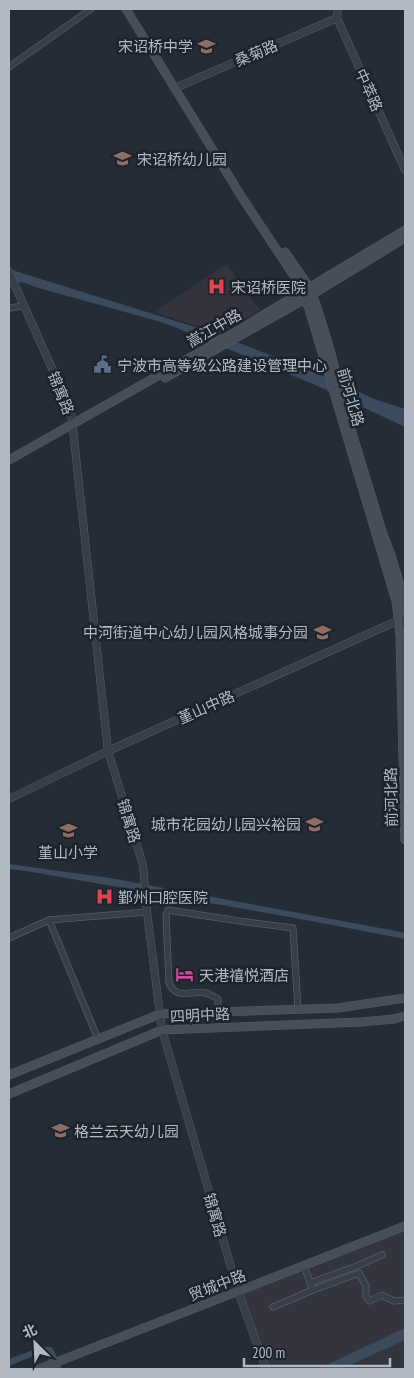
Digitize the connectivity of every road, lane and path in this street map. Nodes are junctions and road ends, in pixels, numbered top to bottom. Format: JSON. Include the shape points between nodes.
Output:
{"nodes":[{"id":1,"x":91,"y":9,"type":"edge"},
{"id":2,"x":126,"y":9,"type":"edge"},
{"id":3,"x":130,"y":9,"type":"edge"},
{"id":4,"x":338,"y":9,"type":"edge"},
{"id":5,"x":337,"y":18,"type":"junction"},
{"id":6,"x":9,"y":67,"type":"edge"},
{"id":7,"x":177,"y":87,"type":"junction"},
{"id":8,"x":405,"y":170,"type":"edge"},
{"id":9,"x":405,"y":230,"type":"edge"},
{"id":10,"x":405,"y":238,"type":"edge"},
{"id":11,"x":9,"y":272,"type":"edge"},
{"id":12,"x":308,"y":293,"type":"junction"},
{"id":13,"x":23,"y":306,"type":"junction"},
{"id":14,"x":9,"y":308,"type":"edge"},
{"id":15,"x":73,"y":426,"type":"junction"},
{"id":16,"x":9,"y":460,"type":"edge"},
{"id":17,"x":9,"y":465,"type":"edge"},
{"id":18,"x":403,"y":615,"type":"edge"},
{"id":19,"x":108,"y":751,"type":"junction"},
{"id":20,"x":9,"y":799,"type":"edge"},
{"id":21,"x":405,"y":840,"type":"edge"},
{"id":22,"x":147,"y":912,"type":"junction"},
{"id":23,"x":49,"y":920,"type":"junction"},
{"id":24,"x":9,"y":938,"type":"edge"},
{"id":25,"x":405,"y":998,"type":"edge"},
{"id":26,"x":298,"y":1009,"type":"junction"},
{"id":27,"x":218,"y":1012,"type":"junction"},
{"id":28,"x":160,"y":1014,"type":"junction"},
{"id":29,"x":405,"y":1016,"type":"edge"},
{"id":30,"x":162,"y":1030,"type":"junction"},
{"id":31,"x":98,"y":1039,"type":"junction"},
{"id":32,"x":9,"y":1074,"type":"edge"},
{"id":33,"x":9,"y":1094,"type":"edge"},
{"id":34,"x":405,"y":1226,"type":"edge"},
{"id":35,"x":382,"y":1255,"type":"dead end"},
{"id":36,"x":304,"y":1266,"type":"junction"},
{"id":37,"x":357,"y":1266,"type":"junction"},
{"id":38,"x":359,"y":1273,"type":"junction"},
{"id":39,"x":310,"y":1283,"type":"junction"},
{"id":40,"x":313,"y":1290,"type":"junction"},
{"id":41,"x":238,"y":1291,"type":"junction"},
{"id":42,"x":405,"y":1300,"type":"edge"},
{"id":43,"x":273,"y":1307,"type":"dead end"},
{"id":44,"x":39,"y":1369,"type":"edge"},
{"id":45,"x":266,"y":1369,"type":"edge"}],
"edges":[{"from":1,"to":6,"type":"street"},
{"from":2,"to":7,"type":"main road","name":"前河北路"},
{"from":3,"to":7,"type":"main road","name":"前河北路"},
{"from":4,"to":5,"type":"street"},
{"from":5,"to":7,"type":"street","name":"桑菊路"},
{"from":5,"to":8,"type":"street","name":"中萃路"},
{"from":7,"to":12,"type":"main road","name":"前河北路","via":[[243,199]]},
{"from":9,"to":12,"type":"main road","name":"嵩江中路"},
{"from":10,"to":12,"type":"main road","name":"嵩江中路"},
{"from":11,"to":13,"type":"street","name":"锦寓路"},
{"from":12,"to":15,"type":"main road","name":"嵩江中路"},
{"from":12,"to":18,"type":"main road","name":"前河北路","via":[[396,601]]},
{"from":13,"to":14,"type":"street"},
{"from":13,"to":15,"type":"street","name":"锦寓路","via":[[71,411]]},
{"from":15,"to":16,"type":"main road","name":"嵩江中路"},
{"from":15,"to":17,"type":"main road","name":"嵩江中路"},
{"from":15,"to":19,"type":"street","name":"锦寓路"},
{"from":18,"to":19,"type":"street","name":"堇山中路"},
{"from":18,"to":21,"type":"main road","name":"前河北路"},
{"from":19,"to":20,"type":"street","name":"堇山中路"},
{"from":19,"to":22,"type":"street","name":"锦寓路","via":[[143,866]]},
{"from":22,"to":23,"type":"street"},
{"from":22,"to":28,"type":"street","name":"锦寓路"},
{"from":23,"to":24,"type":"street"},
{"from":23,"to":31,"type":"street"},
{"from":25,"to":26,"type":"main road","name":"四明中路","via":[[338,1008]]},
{"from":26,"to":27,"type":"main road","name":"四明中路"},
{"from":26,"to":27,"type":"street","via":[[293,928],[168,910],[169,984],[178,993],[206,993],[218,999]]},
{"from":27,"to":28,"type":"main road","name":"四明中路"},
{"from":28,"to":30,"type":"street","name":"锦寓路"},
{"from":28,"to":31,"type":"main road","name":"四明中路"},
{"from":29,"to":30,"type":"main road","name":"四明中路","via":[[361,1022]]},
{"from":30,"to":33,"type":"main road","name":"四明中路"},
{"from":30,"to":41,"type":"street","name":"锦寓路"},
{"from":31,"to":32,"type":"main road","name":"四明中路"},
{"from":34,"to":36,"type":"main road","name":"贸城中路"},
{"from":35,"to":37,"type":"street"},
{"from":36,"to":39,"type":"street"},
{"from":36,"to":41,"type":"main road","name":"贸城中路"},
{"from":37,"to":38,"type":"street"},
{"from":37,"to":39,"type":"street"},
{"from":38,"to":40,"type":"street"},
{"from":38,"to":42,"type":"street","via":[[370,1301],[381,1295],[394,1301]]},
{"from":39,"to":40,"type":"street"},
{"from":40,"to":43,"type":"street"},
{"from":41,"to":44,"type":"main road","name":"贸城中路"},
{"from":41,"to":45,"type":"street","name":"锦寓路"}]}
